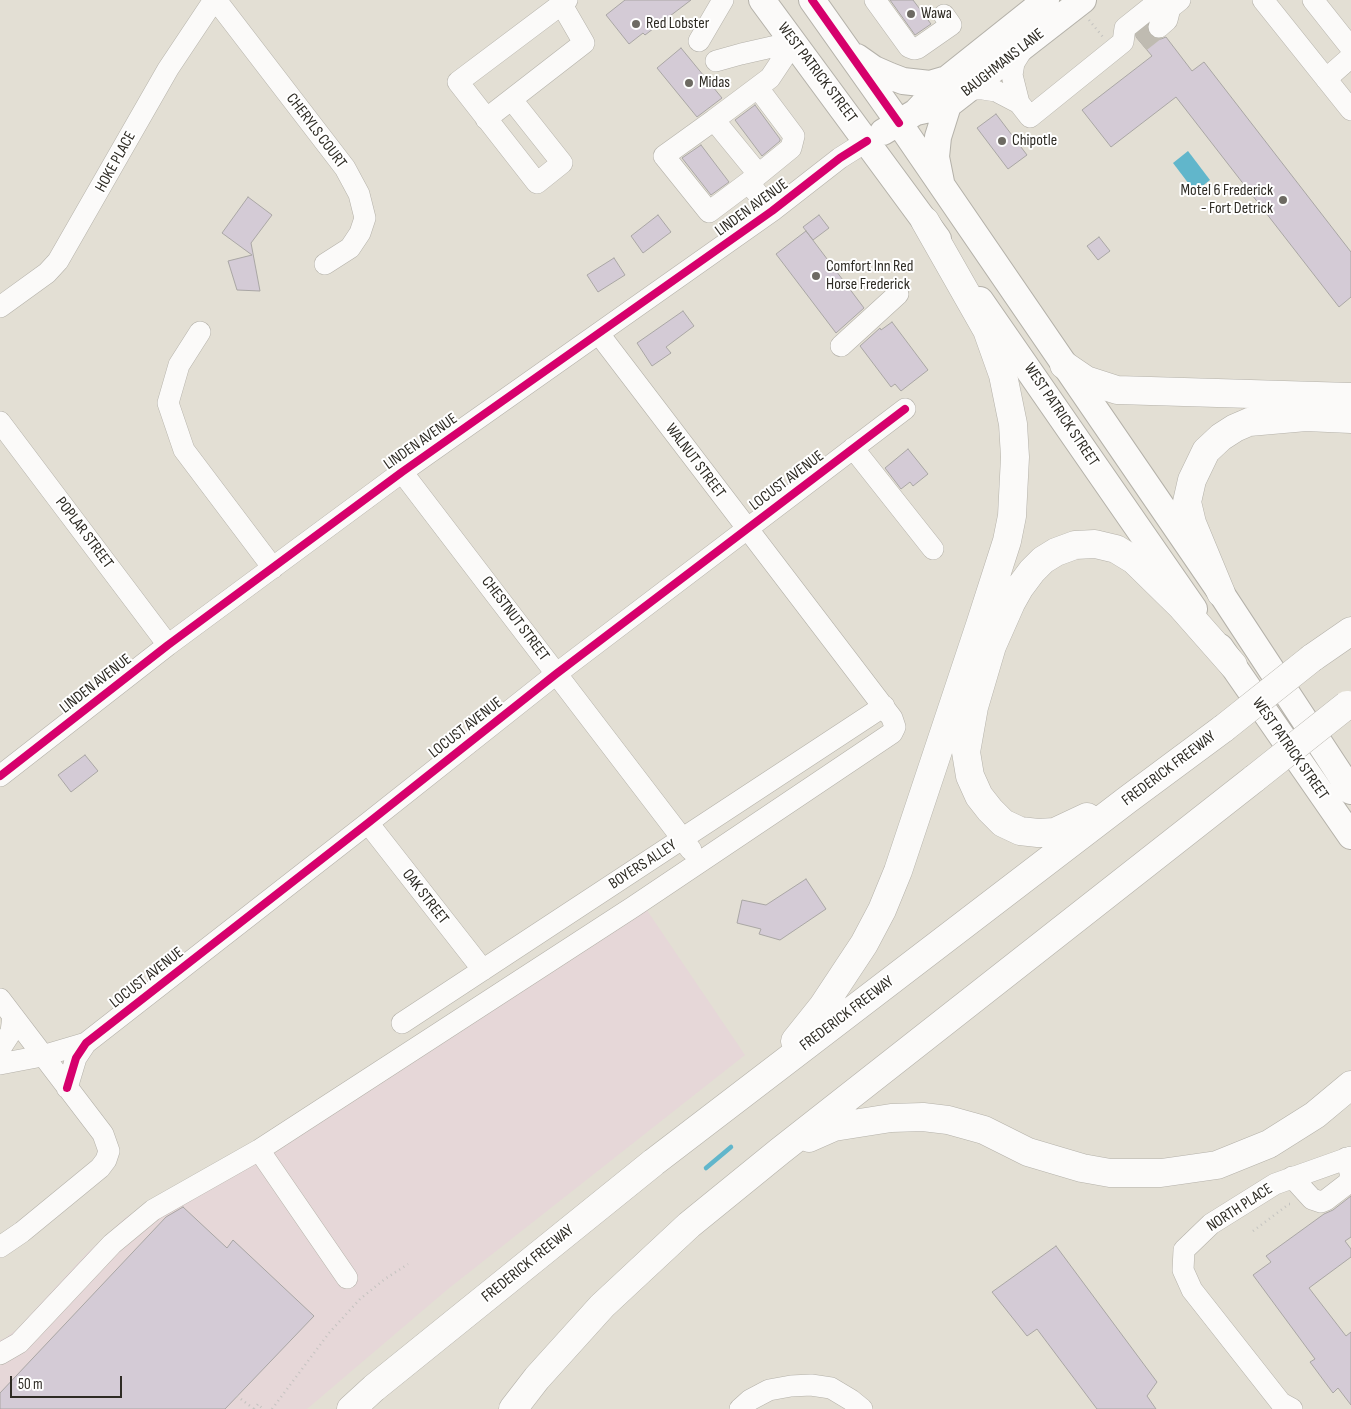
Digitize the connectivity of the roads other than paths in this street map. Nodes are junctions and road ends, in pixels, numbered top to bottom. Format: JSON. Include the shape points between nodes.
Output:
{"nodes":[{"id":1,"x":215,"y":0,"type":"edge"},
{"id":2,"x":723,"y":0,"type":"edge"},
{"id":3,"x":762,"y":0,"type":"edge"},
{"id":4,"x":812,"y":0,"type":"edge"},
{"id":5,"x":875,"y":0,"type":"edge"},
{"id":6,"x":1263,"y":0,"type":"edge"},
{"id":7,"x":1312,"y":0,"type":"edge"},
{"id":8,"x":564,"y":2,"type":"edge"},
{"id":9,"x":1042,"y":2,"type":"edge"},
{"id":10,"x":1175,"y":4,"type":"edge"},
{"id":11,"x":1084,"y":7,"type":"edge"},
{"id":12,"x":944,"y":15,"type":"dead end"},
{"id":13,"x":1159,"y":27,"type":"tunnel mouth"},
{"id":14,"x":699,"y":41,"type":"dead end"},
{"id":15,"x":794,"y":42,"type":"junction"},
{"id":16,"x":1024,"y":46,"type":"junction"},
{"id":17,"x":1351,"y":48,"type":"edge"},
{"id":18,"x":850,"y":52,"type":"junction"},
{"id":19,"x":1351,"y":57,"type":"edge"},
{"id":20,"x":716,"y":62,"type":"dead end"},
{"id":21,"x":1326,"y":79,"type":"junction"},
{"id":22,"x":958,"y":84,"type":"junction"},
{"id":23,"x":758,"y":88,"type":"junction"},
{"id":24,"x":512,"y":100,"type":"junction"},
{"id":25,"x":1019,"y":102,"type":"junction"},
{"id":26,"x":948,"y":105,"type":"junction"},
{"id":27,"x":1351,"y":110,"type":"edge"},
{"id":28,"x":907,"y":118,"type":"junction"},
{"id":29,"x":486,"y":120,"type":"junction"},
{"id":30,"x":714,"y":120,"type":"junction"},
{"id":31,"x":867,"y":142,"type":"junction"},
{"id":32,"x":754,"y":179,"type":"junction"},
{"id":33,"x":942,"y":188,"type":"junction"},
{"id":34,"x":780,"y":210,"type":"junction"},
{"id":35,"x":924,"y":221,"type":"junction"},
{"id":36,"x":325,"y":264,"type":"dead end"},
{"id":37,"x":898,"y":294,"type":"dead end"},
{"id":38,"x":0,"y":307,"type":"edge"},
{"id":39,"x":200,"y":332,"type":"dead end"},
{"id":40,"x":599,"y":334,"type":"junction"},
{"id":41,"x":841,"y":346,"type":"dead end"},
{"id":42,"x":1064,"y":365,"type":"junction"},
{"id":43,"x":1351,"y":397,"type":"edge"},
{"id":44,"x":905,"y":409,"type":"dead end"},
{"id":45,"x":1351,"y":418,"type":"edge"},
{"id":46,"x":0,"y":422,"type":"edge"},
{"id":47,"x":853,"y":448,"type":"junction"},
{"id":48,"x":402,"y":472,"type":"junction"},
{"id":49,"x":747,"y":529,"type":"junction"},
{"id":50,"x":933,"y":549,"type":"dead end"},
{"id":51,"x":273,"y":568,"type":"junction"},
{"id":52,"x":1221,"y":593,"type":"junction"},
{"id":53,"x":1351,"y":631,"type":"edge"},
{"id":54,"x":168,"y":645,"type":"junction"},
{"id":55,"x":1233,"y":665,"type":"junction"},
{"id":56,"x":556,"y":674,"type":"junction"},
{"id":57,"x":1349,"y":704,"type":"edge"},
{"id":58,"x":884,"y":706,"type":"junction"},
{"id":59,"x":0,"y":776,"type":"edge"},
{"id":60,"x":1351,"y":791,"type":"edge"},
{"id":61,"x":1127,"y":800,"type":"junction"},
{"id":62,"x":368,"y":823,"type":"junction"},
{"id":63,"x":1351,"y":836,"type":"edge"},
{"id":64,"x":683,"y":838,"type":"junction"},
{"id":65,"x":700,"y":862,"type":"junction"},
{"id":66,"x":482,"y":970,"type":"junction"},
{"id":67,"x":0,"y":999,"type":"edge"},
{"id":68,"x":13,"y":1016,"type":"junction"},
{"id":69,"x":402,"y":1023,"type":"dead end"},
{"id":70,"x":86,"y":1043,"type":"junction"},
{"id":71,"x":0,"y":1049,"type":"edge"},
{"id":72,"x":42,"y":1056,"type":"junction"},
{"id":73,"x":0,"y":1064,"type":"edge"},
{"id":74,"x":1351,"y":1085,"type":"edge"},
{"id":75,"x":67,"y":1088,"type":"junction"},
{"id":76,"x":259,"y":1150,"type":"junction"},
{"id":77,"x":780,"y":1151,"type":"junction"},
{"id":78,"x":1349,"y":1158,"type":"edge"},
{"id":79,"x":654,"y":1162,"type":"junction"},
{"id":80,"x":1292,"y":1177,"type":"junction"},
{"id":81,"x":0,"y":1247,"type":"edge"},
{"id":82,"x":347,"y":1278,"type":"dead end"},
{"id":83,"x":0,"y":1354,"type":"edge"},
{"id":84,"x":1279,"y":1407,"type":"edge"},
{"id":85,"x":351,"y":1409,"type":"edge"},
{"id":86,"x":513,"y":1409,"type":"edge"},
{"id":87,"x":740,"y":1409,"type":"edge"},
{"id":88,"x":862,"y":1409,"type":"edge"}],
"edges":[{"from":1,"to":36,"type":"street","name":"CHERYLS COURT","via":[[345,168],[359,194],[364,218],[360,233],[350,248]]},
{"from":1,"to":38,"type":"street","name":"HOKE PLACE","via":[[168,69],[58,261],[47,273]]},
{"from":2,"to":14,"type":"street"},
{"from":3,"to":15,"type":"main road","name":"WEST PATRICK STREET"},
{"from":4,"to":18,"type":"main road","name":"WEST PATRICK STREET"},
{"from":5,"to":12,"type":"street","via":[[909,47],[914,49],[951,25]]},
{"from":6,"to":21,"type":"street"},
{"from":7,"to":17,"type":"street"},
{"from":8,"to":24,"type":"street","via":[[584,43]]},
{"from":8,"to":29,"type":"street","via":[[458,82]]},
{"from":9,"to":22,"type":"main road","name":"BAUGHMANS LANE"},
{"from":10,"to":13,"type":"street","via":[[1167,20]]},
{"from":10,"to":25,"type":"street","via":[[1155,4],[1125,28],[1132,42],[1030,117]]},
{"from":11,"to":16,"type":"main road","name":"BAUGHMANS LANE"},
{"from":15,"to":20,"type":"street"},
{"from":15,"to":23,"type":"street","via":[[770,78]]},
{"from":15,"to":31,"type":"main road","name":"WEST PATRICK STREET"},
{"from":16,"to":22,"type":"main road","name":"BAUGHMANS LANE"},
{"from":16,"to":25,"type":"street","via":[[1012,71]]},
{"from":18,"to":22,"type":"main road","via":[[874,69],[903,81]]},
{"from":18,"to":28,"type":"main road","name":"WEST PATRICK STREET"},
{"from":19,"to":21,"type":"street"},
{"from":21,"to":27,"type":"street"},
{"from":22,"to":25,"type":"street","via":[[996,91]]},
{"from":22,"to":26,"type":"main road","name":"BAUGHMANS LANE"},
{"from":22,"to":28,"type":"main road","name":"BAUGHMANS LANE"},
{"from":23,"to":30,"type":"street"},
{"from":23,"to":32,"type":"street","via":[[794,136],[791,148]]},
{"from":24,"to":29,"type":"street"},
{"from":24,"to":29,"type":"street","via":[[562,163],[537,183]]},
{"from":26,"to":28,"type":"main road","name":"BAUGHMANS LANE"},
{"from":26,"to":33,"type":"main road","via":[[938,137],[936,158]]},
{"from":28,"to":31,"type":"main road","name":"BAUGHMANS LANE"},
{"from":28,"to":33,"type":"main road","name":"WEST PATRICK STREET"},
{"from":30,"to":32,"type":"street","via":[[755,170]]},
{"from":30,"to":32,"type":"street","via":[[664,156],[709,212]]},
{"from":31,"to":34,"type":"street","name":"LINDEN AVENUE","via":[[840,158]]},
{"from":31,"to":35,"type":"main road","name":"WEST PATRICK STREET"},
{"from":32,"to":34,"type":"street","via":[[752,188]]},
{"from":33,"to":42,"type":"main road","name":"WEST PATRICK STREET"},
{"from":34,"to":40,"type":"street","name":"LINDEN AVENUE"},
{"from":35,"to":55,"type":"main road","name":"WEST PATRICK STREET"},
{"from":35,"to":79,"type":"highway","via":[[988,330],[1004,375],[1016,457],[1007,541],[898,871],[864,944],[842,980],[796,1041],[770,1067]]},
{"from":37,"to":41,"type":"street"},
{"from":39,"to":51,"type":"street","via":[[179,365],[168,403],[184,450]]},
{"from":40,"to":48,"type":"street","name":"LINDEN AVENUE"},
{"from":40,"to":49,"type":"street","name":"WALNUT STREET"},
{"from":42,"to":43,"type":"highway","via":[[1086,380],[1117,390]]},
{"from":42,"to":52,"type":"main road","name":"WEST PATRICK STREET"},
{"from":44,"to":47,"type":"street","name":"LOCUST AVENUE"},
{"from":45,"to":52,"type":"highway","via":[[1306,417],[1249,422],[1221,437],[1206,451],[1192,480],[1187,502],[1192,523]]},
{"from":46,"to":54,"type":"street","name":"POPLAR STREET"},
{"from":47,"to":49,"type":"street","name":"LOCUST AVENUE"},
{"from":47,"to":50,"type":"street"},
{"from":48,"to":51,"type":"street","name":"LINDEN AVENUE"},
{"from":48,"to":56,"type":"street","name":"CHESTNUT STREET"},
{"from":49,"to":56,"type":"street","name":"LOCUST AVENUE"},
{"from":49,"to":58,"type":"street","name":"WALNUT STREET"},
{"from":51,"to":54,"type":"street","name":"LINDEN AVENUE"},
{"from":52,"to":60,"type":"main road","name":"WEST PATRICK STREET"},
{"from":53,"to":61,"type":"highway","name":"FREDERICK FREEWAY","bridge":true},
{"from":54,"to":59,"type":"street","name":"LINDEN AVENUE"},
{"from":55,"to":61,"type":"highway","via":[[1181,606],[1134,560],[1116,549],[1095,544],[1075,545],[1056,552],[1032,571],[1011,603],[992,646],[974,707],[966,752],[970,776],[990,810],[1020,831],[1055,832]]},
{"from":55,"to":63,"type":"main road","name":"WEST PATRICK STREET"},
{"from":56,"to":62,"type":"street","name":"LOCUST AVENUE"},
{"from":56,"to":64,"type":"street","name":"CHESTNUT STREET"},
{"from":57,"to":77,"type":"highway","bridge":true},
{"from":58,"to":64,"type":"street","name":"BOYERS ALLEY"},
{"from":58,"to":65,"type":"street","name":"WALNUT STREET","via":[[895,727],[892,734]]},
{"from":61,"to":79,"type":"highway","name":"FREDERICK FREEWAY"},
{"from":62,"to":66,"type":"street","name":"OAK STREET"},
{"from":62,"to":70,"type":"street","name":"LOCUST AVENUE"},
{"from":64,"to":65,"type":"street","name":"CHESTNUT STREET"},
{"from":64,"to":66,"type":"street","name":"BOYERS ALLEY"},
{"from":65,"to":76,"type":"street"},
{"from":66,"to":69,"type":"street","name":"BOYERS ALLEY"},
{"from":67,"to":68,"type":"street"},
{"from":68,"to":71,"type":"street","via":[[11,1032]]},
{"from":68,"to":72,"type":"street"},
{"from":70,"to":72,"type":"street"},
{"from":70,"to":75,"type":"street","name":"LOCUST AVENUE","via":[[76,1058]]},
{"from":72,"to":73,"type":"street"},
{"from":72,"to":75,"type":"street"},
{"from":74,"to":77,"type":"highway","via":[[1315,1115],[1268,1144],[1217,1164],[1160,1173],[1082,1168],[1028,1152],[984,1130],[923,1117],[891,1118],[834,1127]]},
{"from":75,"to":81,"type":"street","via":[[102,1134],[109,1151],[106,1160]]},
{"from":76,"to":82,"type":"street"},
{"from":76,"to":83,"type":"street","via":[[153,1210],[112,1244],[19,1342]]},
{"from":77,"to":86,"type":"highway","via":[[689,1226],[602,1306]]},
{"from":78,"to":80,"type":"street","name":"NORTH PLACE"},
{"from":78,"to":80,"type":"street","via":[[1351,1176],[1348,1183],[1321,1202],[1312,1199]]},
{"from":79,"to":85,"type":"highway","name":"FREDERICK FREEWAY"},
{"from":80,"to":84,"type":"street","name":"NORTH PLACE","via":[[1211,1224],[1184,1250],[1183,1270],[1192,1290]]},
{"from":87,"to":88,"type":"street","via":[[769,1390],[811,1385],[831,1388]]}]}
